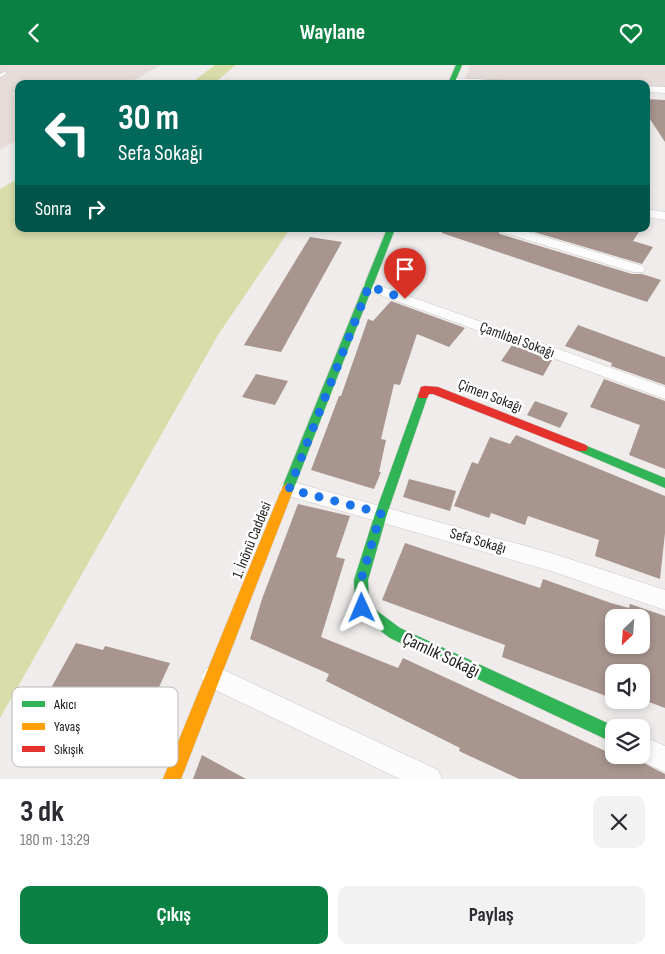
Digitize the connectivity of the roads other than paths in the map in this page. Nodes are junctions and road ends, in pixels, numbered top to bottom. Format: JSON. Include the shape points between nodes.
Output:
{"nodes":[{"id":1,"x":459,"y":65,"type":"edge"},
{"id":2,"x":0,"y":72,"type":"edge"},
{"id":3,"x":0,"y":76,"type":"edge"},
{"id":4,"x":452,"y":80,"type":"edge"},
{"id":5,"x":650,"y":89,"type":"edge"},
{"id":6,"x":665,"y":90,"type":"edge"},
{"id":7,"x":650,"y":214,"type":"edge"},
{"id":8,"x":665,"y":216,"type":"edge"},
{"id":9,"x":390,"y":232,"type":"edge"},
{"id":10,"x":515,"y":232,"type":"edge"},
{"id":11,"x":638,"y":269,"type":"dead end"},
{"id":12,"x":369,"y":286,"type":"junction"},
{"id":13,"x":665,"y":393,"type":"edge"},
{"id":14,"x":665,"y":483,"type":"edge"},
{"id":15,"x":289,"y":489,"type":"junction"},
{"id":16,"x":381,"y":513,"type":"junction"},
{"id":17,"x":665,"y":600,"type":"edge"},
{"id":18,"x":213,"y":677,"type":"junction"},
{"id":19,"x":605,"y":731,"type":"edge"},
{"id":20,"x":650,"y":752,"type":"edge"},
{"id":21,"x":665,"y":759,"type":"edge"},
{"id":22,"x":178,"y":764,"type":"edge"},
{"id":23,"x":177,"y":767,"type":"edge"},
{"id":24,"x":172,"y":779,"type":"edge"},
{"id":25,"x":429,"y":779,"type":"edge"}],
"edges":[{"from":1,"to":4,"type":"main road"},
{"from":2,"to":3,"type":"lane","via":[[6,73]]},
{"from":5,"to":6,"type":"street"},
{"from":7,"to":8,"type":"street"},
{"from":9,"to":12,"type":"main road","name":"1. İnönü Caddesi"},
{"from":10,"to":11,"type":"street"},
{"from":12,"to":13,"type":"street","name":"Çamlıbel Sokağı"},
{"from":12,"to":15,"type":"main road","name":"1. İnönü Caddesi"},
{"from":14,"to":16,"type":"main road","name":"Çimen Sokağı","via":[[434,390],[424,390]]},
{"from":15,"to":16,"type":"street","name":"Sefa Sokağı"},
{"from":15,"to":18,"type":"main road","name":"1. İnönü Caddesi"},
{"from":16,"to":17,"type":"street","name":"Sefa Sokağı","via":[[551,562]]},
{"from":16,"to":19,"type":"main road","name":"Çamlık Sokağı","via":[[361,580],[362,608],[395,633]]},
{"from":18,"to":22,"type":"main road","name":"1. İnönü Caddesi"},
{"from":18,"to":25,"type":"street"},
{"from":20,"to":21,"type":"street"},
{"from":23,"to":24,"type":"main road","name":"1. İnönü Caddesi"}]}
